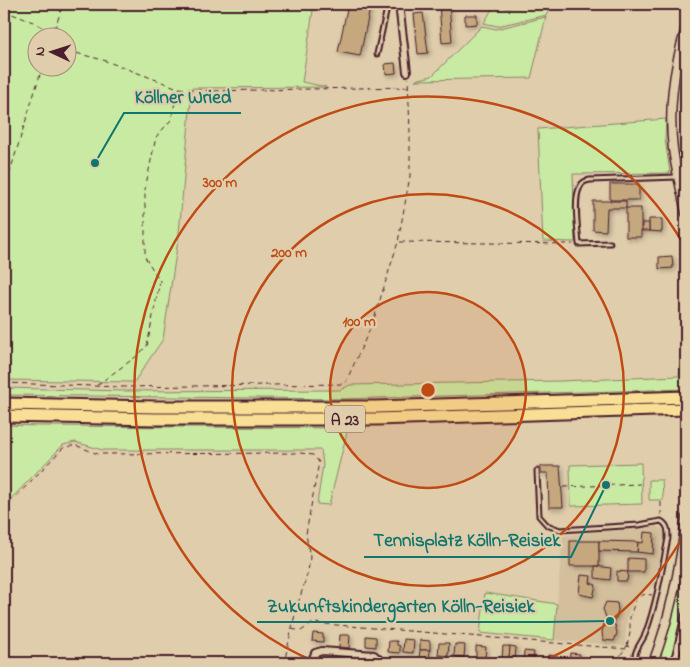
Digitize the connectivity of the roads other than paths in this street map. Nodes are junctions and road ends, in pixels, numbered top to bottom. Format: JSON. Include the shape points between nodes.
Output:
{"nodes":[{"id":1,"x":407,"y":4,"type":"edge"},
{"id":2,"x":421,"y":4,"type":"edge"},
{"id":3,"x":398,"y":5,"type":"edge"},
{"id":4,"x":686,"y":28,"type":"edge"},
{"id":5,"x":377,"y":54,"type":"dead end"},
{"id":6,"x":407,"y":72,"type":"road end"},
{"id":7,"x":678,"y":176,"type":"junction"},
{"id":8,"x":684,"y":195,"type":"edge"},
{"id":9,"x":686,"y":214,"type":"edge"},
{"id":10,"x":610,"y":243,"type":"dead end"},
{"id":11,"x":686,"y":397,"type":"edge"},
{"id":12,"x":4,"y":404,"type":"edge"},
{"id":13,"x":686,"y":409,"type":"edge"},
{"id":14,"x":4,"y":416,"type":"edge"},
{"id":15,"x":537,"y":471,"type":"dead end"},
{"id":16,"x":686,"y":518,"type":"edge"},
{"id":17,"x":686,"y":616,"type":"edge"},
{"id":18,"x":310,"y":663,"type":"edge"},
{"id":19,"x":383,"y":663,"type":"edge"},
{"id":20,"x":460,"y":663,"type":"edge"},
{"id":21,"x":466,"y":663,"type":"edge"},
{"id":22,"x":636,"y":663,"type":"edge"},
{"id":23,"x":655,"y":663,"type":"edge"},
{"id":24,"x":671,"y":663,"type":"edge"}],
"edges":[{"from":1,"to":2,"type":"lane"},
{"from":3,"to":5,"type":"lane","via":[[388,8]]},
{"from":3,"to":6,"type":"street"},
{"from":4,"to":7,"type":"street","via":[[673,87],[673,149]]},
{"from":7,"to":8,"type":"street"},
{"from":7,"to":10,"type":"lane","via":[[583,182],[577,195],[579,244]]},
{"from":8,"to":9,"type":"street"},
{"from":11,"to":12,"type":"highway","number":"A 23","via":[[376,407]]},
{"from":13,"to":14,"type":"highway","number":"A 23","via":[[376,419]]},
{"from":15,"to":22,"type":"lane","via":[[539,516],[547,526],[560,530],[666,523],[668,538],[658,595],[646,634],[637,649]]},
{"from":16,"to":23,"type":"street","via":[[681,560]]},
{"from":17,"to":24,"type":"street","via":[[676,656]]},
{"from":18,"to":19,"type":"street","via":[[315,653],[322,651],[374,655]]},
{"from":20,"to":21,"type":"street"}]}
